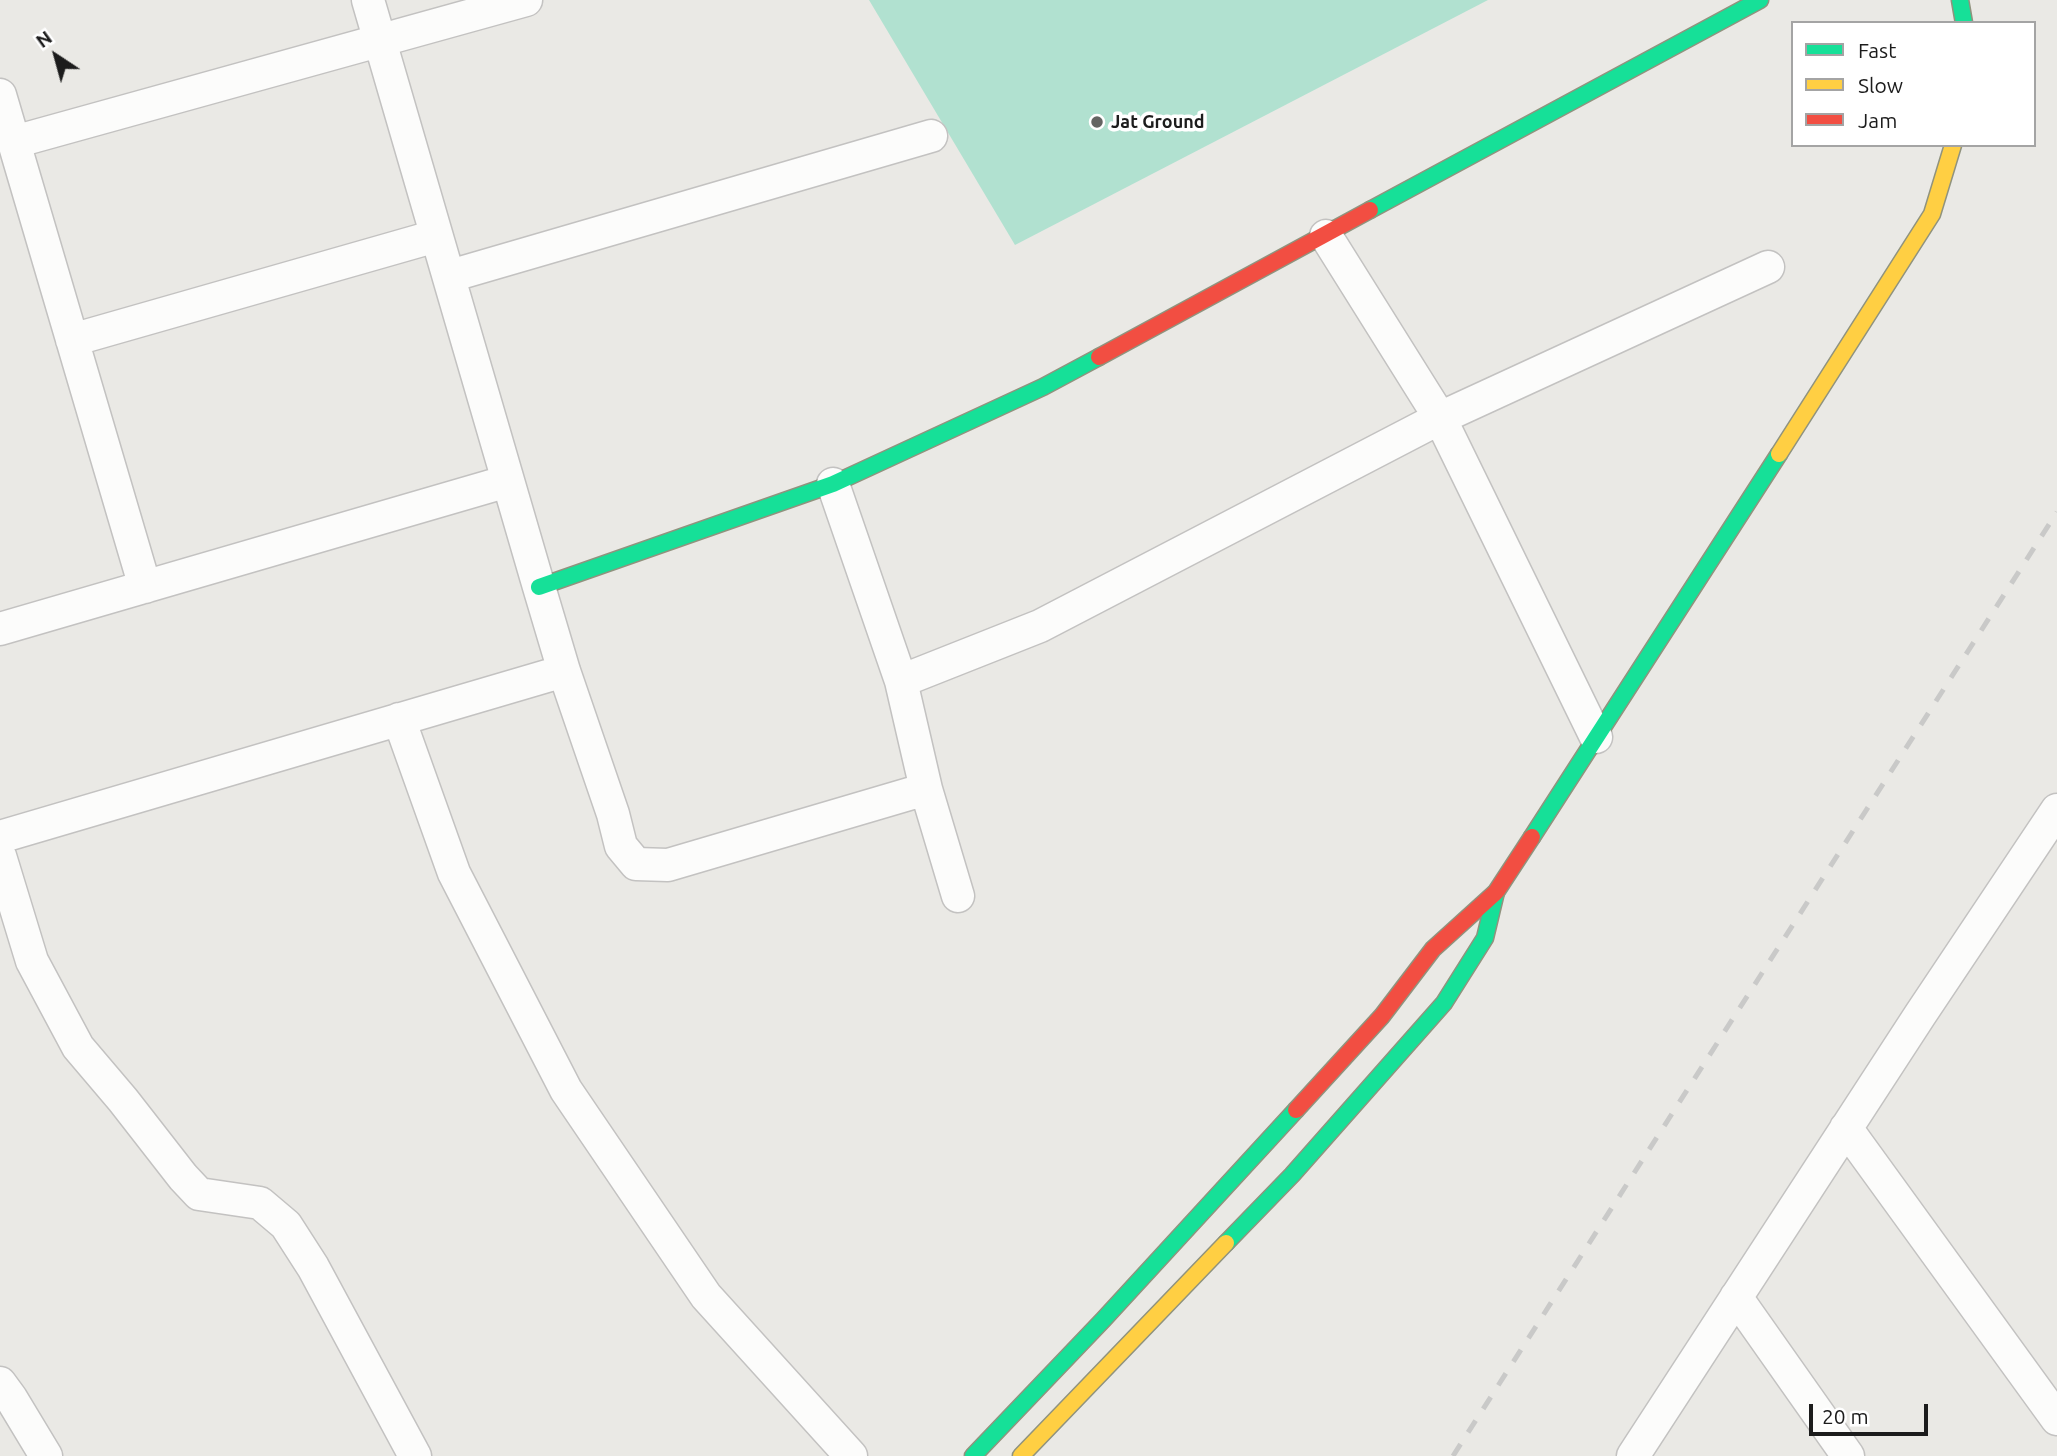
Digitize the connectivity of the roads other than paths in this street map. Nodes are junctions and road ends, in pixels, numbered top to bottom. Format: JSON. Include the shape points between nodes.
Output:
{"nodes":[{"id":1,"x":368,"y":0,"type":"edge"},
{"id":2,"x":526,"y":0,"type":"edge"},
{"id":3,"x":1760,"y":0,"type":"edge"},
{"id":4,"x":1960,"y":0,"type":"edge"},
{"id":5,"x":1964,"y":21,"type":"edge"},
{"id":6,"x":379,"y":40,"type":"junction"},
{"id":7,"x":0,"y":95,"type":"edge"},
{"id":8,"x":931,"y":136,"type":"dead end"},
{"id":9,"x":14,"y":142,"type":"junction"},
{"id":10,"x":1952,"y":147,"type":"edge"},
{"id":11,"x":436,"y":236,"type":"junction"},
{"id":12,"x":1326,"y":236,"type":"junction"},
{"id":13,"x":1768,"y":267,"type":"dead end"},
{"id":14,"x":450,"y":276,"type":"junction"},
{"id":15,"x":72,"y":340,"type":"junction"},
{"id":16,"x":1440,"y":418,"type":"junction"},
{"id":17,"x":508,"y":481,"type":"junction"},
{"id":18,"x":833,"y":484,"type":"junction"},
{"id":19,"x":145,"y":587,"type":"junction"},
{"id":20,"x":539,"y":587,"type":"junction"},
{"id":21,"x":0,"y":629,"type":"edge"},
{"id":22,"x":564,"y":671,"type":"junction"},
{"id":23,"x":901,"y":681,"type":"junction"},
{"id":24,"x":399,"y":719,"type":"junction"},
{"id":25,"x":1596,"y":737,"type":"junction"},
{"id":26,"x":926,"y":789,"type":"junction"},
{"id":27,"x":2057,"y":810,"type":"edge"},
{"id":28,"x":0,"y":838,"type":"edge"},
{"id":29,"x":0,"y":856,"type":"edge"},
{"id":30,"x":1496,"y":892,"type":"junction"},
{"id":31,"x":958,"y":896,"type":"dead end"},
{"id":32,"x":1846,"y":1128,"type":"junction"},
{"id":33,"x":1736,"y":1297,"type":"junction"},
{"id":34,"x":0,"y":1383,"type":"edge"},
{"id":35,"x":2057,"y":1419,"type":"edge"},
{"id":36,"x":46,"y":1456,"type":"edge"},
{"id":37,"x":415,"y":1456,"type":"edge"},
{"id":38,"x":851,"y":1456,"type":"edge"},
{"id":39,"x":973,"y":1456,"type":"edge"},
{"id":40,"x":1021,"y":1456,"type":"edge"},
{"id":41,"x":1633,"y":1456,"type":"edge"},
{"id":42,"x":1848,"y":1456,"type":"edge"}],
"edges":[{"from":1,"to":6,"type":"street"},
{"from":2,"to":6,"type":"street"},
{"from":3,"to":12,"type":"main road"},
{"from":4,"to":5,"type":"main road"},
{"from":6,"to":9,"type":"street"},
{"from":6,"to":11,"type":"street"},
{"from":7,"to":9,"type":"street"},
{"from":8,"to":14,"type":"street"},
{"from":9,"to":15,"type":"street"},
{"from":10,"to":25,"type":"main road","via":[[1932,214]]},
{"from":11,"to":14,"type":"street"},
{"from":11,"to":15,"type":"street"},
{"from":12,"to":16,"type":"street"},
{"from":12,"to":18,"type":"main road","via":[[1043,387]]},
{"from":13,"to":16,"type":"street"},
{"from":14,"to":17,"type":"street"},
{"from":15,"to":19,"type":"street"},
{"from":16,"to":23,"type":"street","via":[[1040,626]]},
{"from":16,"to":25,"type":"street"},
{"from":17,"to":19,"type":"street"},
{"from":17,"to":20,"type":"street"},
{"from":18,"to":20,"type":"main road"},
{"from":18,"to":23,"type":"street"},
{"from":19,"to":21,"type":"street"},
{"from":20,"to":22,"type":"street"},
{"from":22,"to":24,"type":"street"},
{"from":22,"to":26,"type":"street","via":[[621,846],[636,864],[668,865]]},
{"from":23,"to":26,"type":"street"},
{"from":24,"to":28,"type":"street"},
{"from":24,"to":38,"type":"street","via":[[454,873],[566,1090],[706,1296]]},
{"from":25,"to":30,"type":"main road"},
{"from":26,"to":31,"type":"street"},
{"from":27,"to":32,"type":"street"},
{"from":29,"to":37,"type":"street","via":[[32,961],[78,1047],[199,1194],[260,1203],[286,1225]]},
{"from":30,"to":39,"type":"main road","via":[[1433,949],[1382,1016]]},
{"from":30,"to":40,"type":"main road","via":[[1485,938],[1444,1003],[1292,1175]]},
{"from":32,"to":33,"type":"street"},
{"from":32,"to":35,"type":"street"},
{"from":33,"to":41,"type":"street"},
{"from":33,"to":42,"type":"street"},
{"from":34,"to":36,"type":"street"}]}
